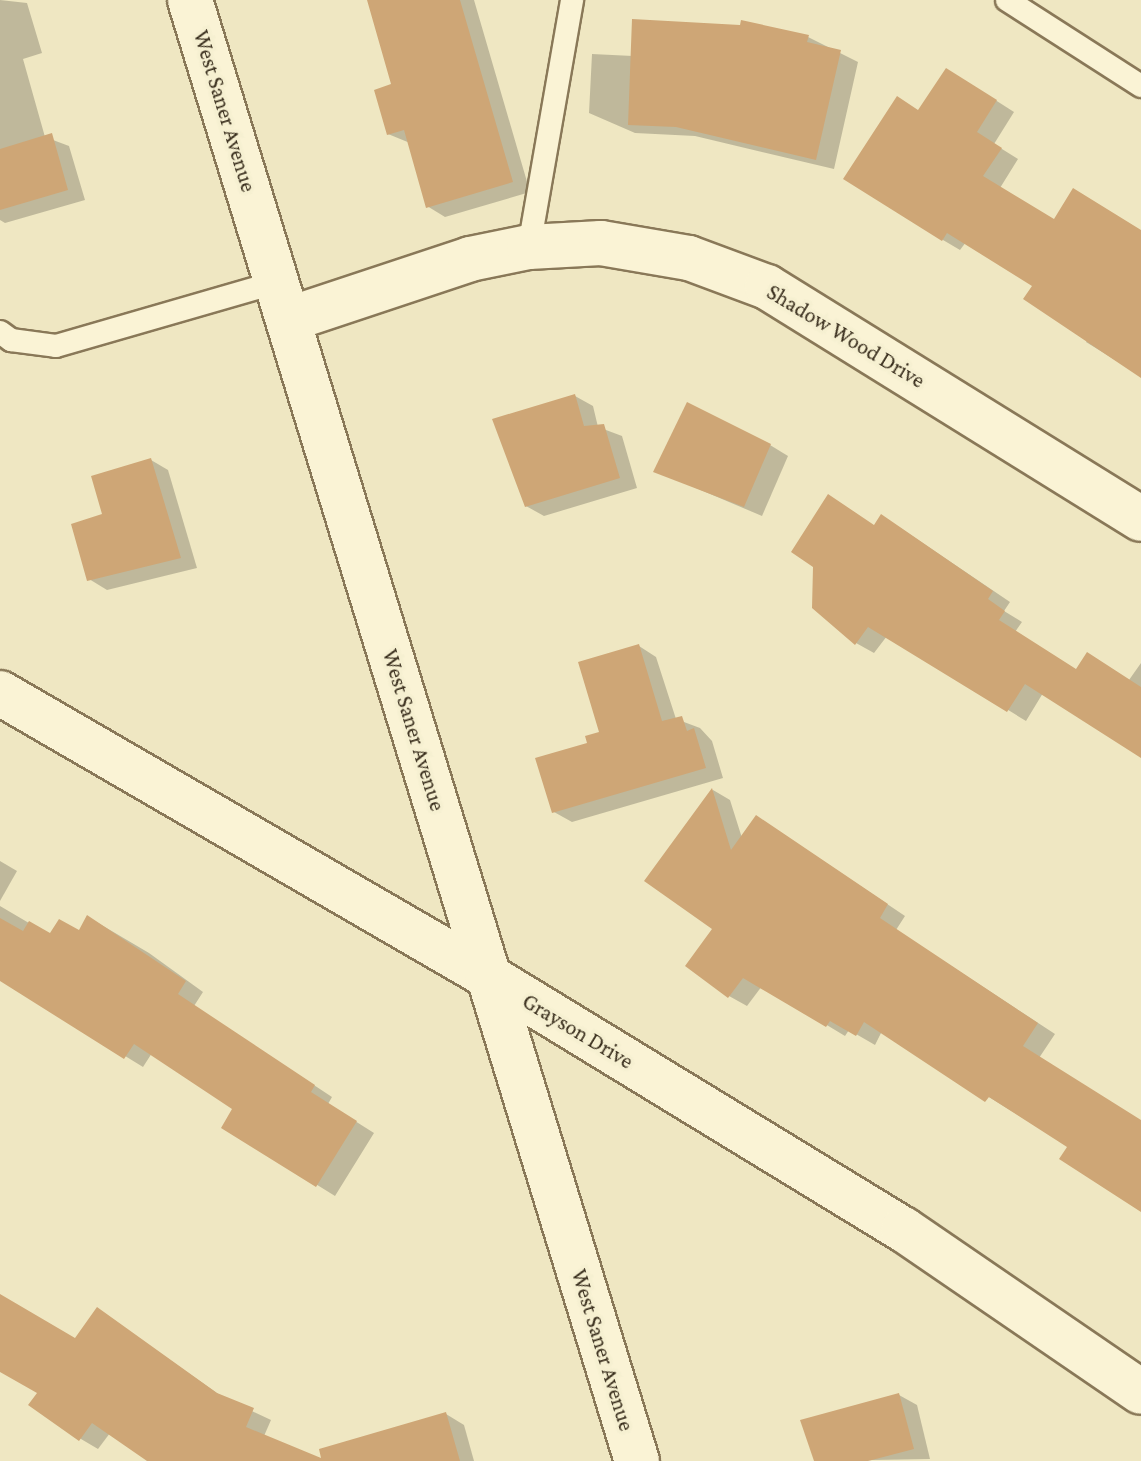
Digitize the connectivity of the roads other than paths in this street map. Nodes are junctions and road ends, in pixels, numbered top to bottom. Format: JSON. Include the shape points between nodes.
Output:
{"nodes":[{"id":1,"x":190,"y":0,"type":"edge"},
{"id":2,"x":572,"y":0,"type":"edge"},
{"id":3,"x":1007,"y":0,"type":"edge"},
{"id":4,"x":1141,"y":86,"type":"edge"},
{"id":5,"x":529,"y":247,"type":"junction"},
{"id":6,"x":284,"y":300,"type":"junction"},
{"id":7,"x":0,"y":332,"type":"edge"},
{"id":8,"x":1141,"y":519,"type":"edge"},
{"id":9,"x":0,"y":693,"type":"edge"},
{"id":10,"x":488,"y":976,"type":"junction"},
{"id":11,"x":1141,"y":1392,"type":"edge"},
{"id":12,"x":637,"y":1461,"type":"edge"}],
"edges":[{"from":1,"to":6,"type":"street","name":"West Saner Avenue"},
{"from":2,"to":5,"type":"lane"},
{"from":3,"to":4,"type":"lane"},
{"from":5,"to":6,"type":"street","name":"Shadow Wood Drive"},
{"from":5,"to":8,"type":"street","name":"Shadow Wood Drive","via":[[601,243],[689,258],[767,287]]},
{"from":6,"to":7,"type":"lane","via":[[56,346],[11,340]]},
{"from":6,"to":10,"type":"street","name":"West Saner Avenue"},
{"from":9,"to":10,"type":"street","name":"Grayson Drive"},
{"from":10,"to":11,"type":"street","name":"Grayson Drive","via":[[903,1229]]},
{"from":10,"to":12,"type":"street","name":"West Saner Avenue"}]}
